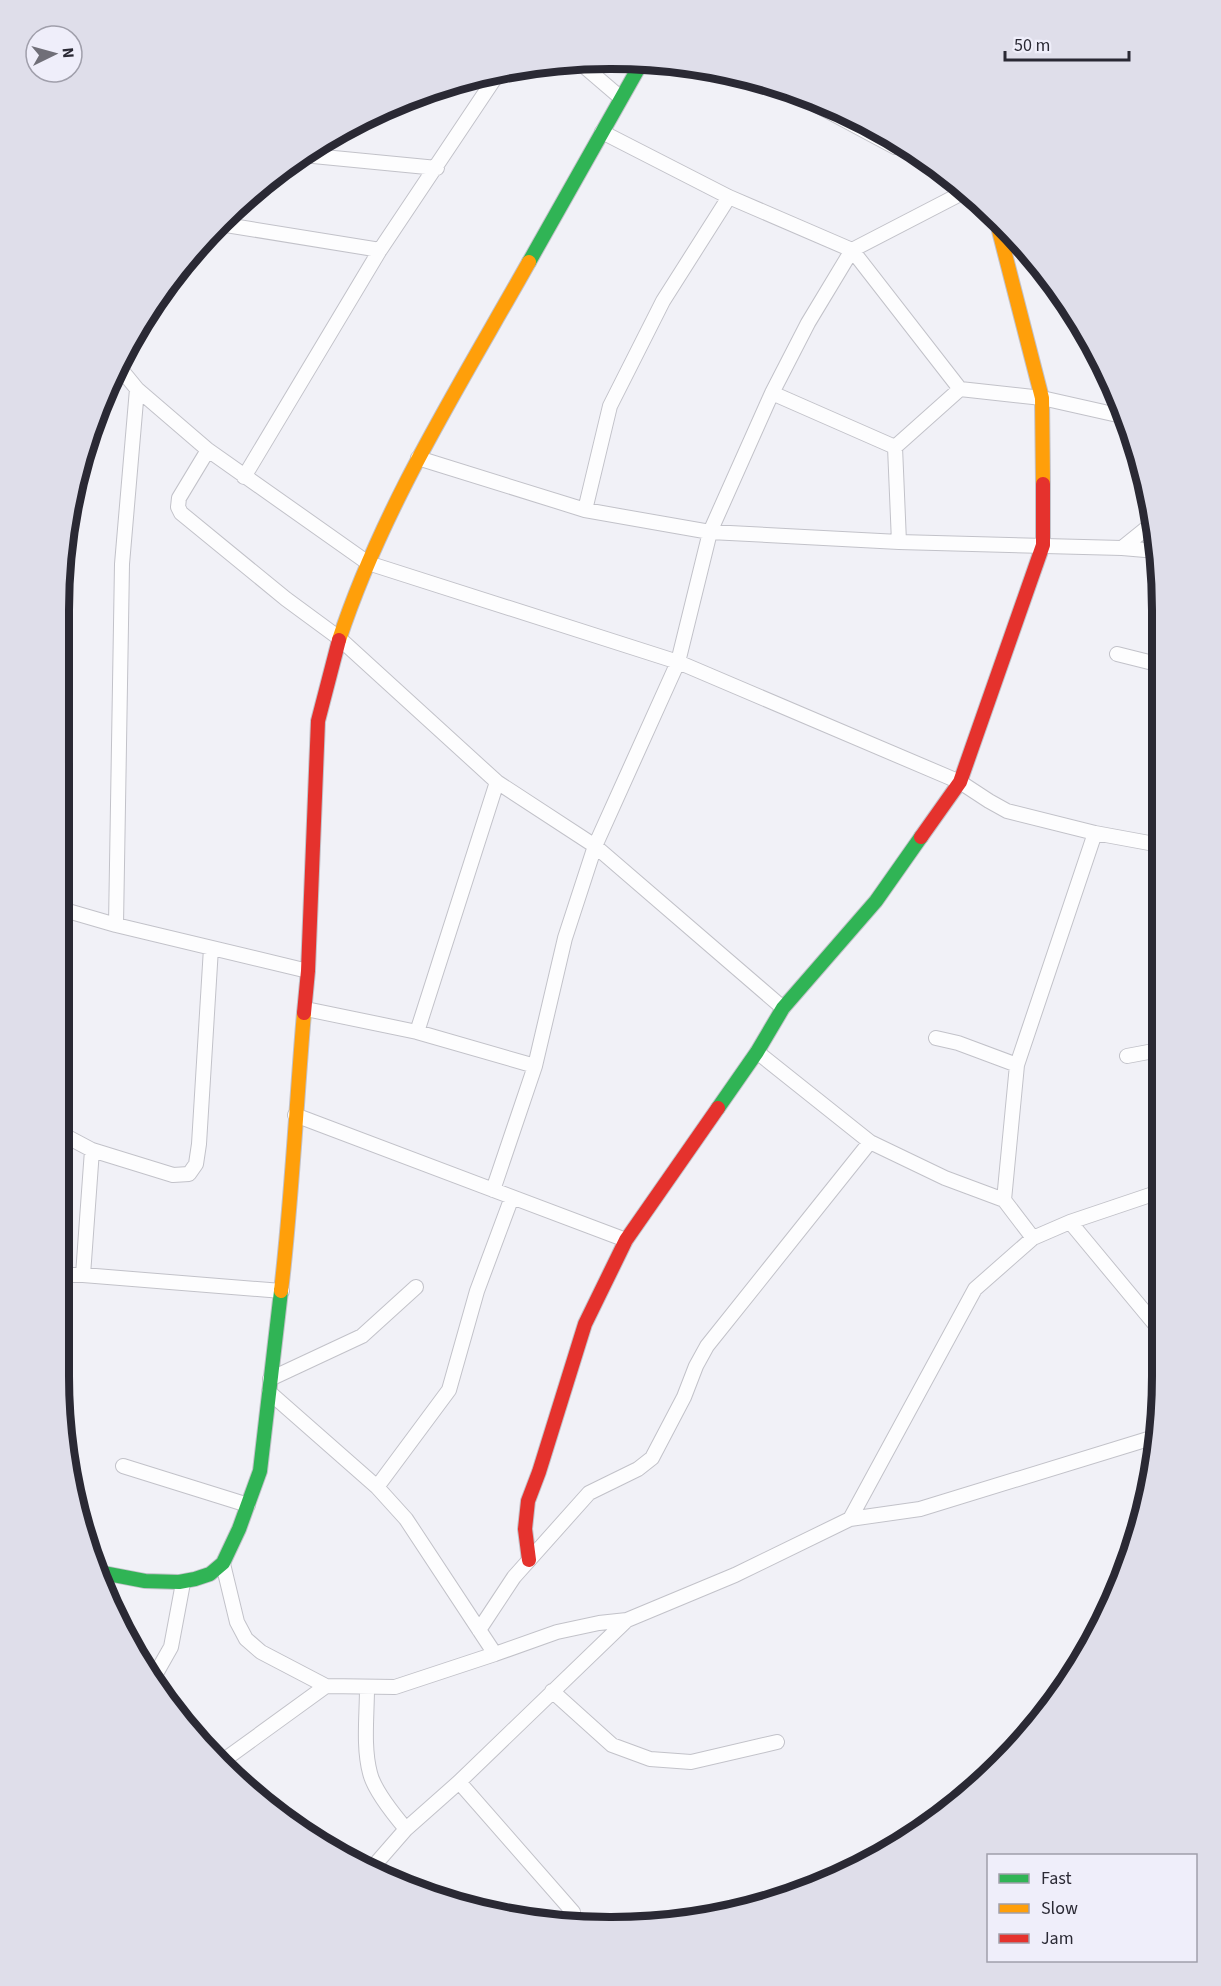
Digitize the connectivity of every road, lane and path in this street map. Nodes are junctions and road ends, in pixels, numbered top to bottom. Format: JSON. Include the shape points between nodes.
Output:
{"nodes":[{"id":1,"x":588,"y":70,"type":"edge"},
{"id":2,"x":637,"y":70,"type":"edge"},
{"id":3,"x":493,"y":82,"type":"edge"},
{"id":4,"x":621,"y":98,"type":"junction"},
{"id":5,"x":602,"y":132,"type":"junction"},
{"id":6,"x":316,"y":156,"type":"edge"},
{"id":7,"x":437,"y":168,"type":"junction"},
{"id":8,"x":958,"y":195,"type":"edge"},
{"id":9,"x":729,"y":197,"type":"junction"},
{"id":10,"x":230,"y":226,"type":"edge"},
{"id":11,"x":1000,"y":235,"type":"edge"},
{"id":12,"x":380,"y":250,"type":"junction"},
{"id":13,"x":852,"y":250,"type":"junction"},
{"id":14,"x":124,"y":373,"type":"edge"},
{"id":15,"x":137,"y":388,"type":"junction"},
{"id":16,"x":960,"y":389,"type":"junction"},
{"id":17,"x":772,"y":393,"type":"junction"},
{"id":18,"x":1042,"y":398,"type":"junction"},
{"id":19,"x":1115,"y":414,"type":"edge"},
{"id":20,"x":895,"y":447,"type":"junction"},
{"id":21,"x":208,"y":450,"type":"junction"},
{"id":22,"x":418,"y":458,"type":"junction"},
{"id":23,"x":244,"y":477,"type":"junction"},
{"id":24,"x":585,"y":510,"type":"junction"},
{"id":25,"x":1145,"y":528,"type":"edge"},
{"id":26,"x":710,"y":532,"type":"junction"},
{"id":27,"x":899,"y":542,"type":"junction"},
{"id":28,"x":1043,"y":545,"type":"junction"},
{"id":29,"x":1122,"y":548,"type":"junction"},
{"id":30,"x":1148,"y":550,"type":"edge"},
{"id":31,"x":368,"y":564,"type":"junction"},
{"id":32,"x":339,"y":638,"type":"junction"},
{"id":33,"x":1117,"y":654,"type":"dead end"},
{"id":34,"x":678,"y":662,"type":"junction"},
{"id":35,"x":1152,"y":663,"type":"edge"},
{"id":36,"x":496,"y":782,"type":"junction"},
{"id":37,"x":960,"y":782,"type":"junction"},
{"id":38,"x":1095,"y":834,"type":"junction"},
{"id":39,"x":1152,"y":844,"type":"edge"},
{"id":40,"x":595,"y":846,"type":"junction"},
{"id":41,"x":69,"y":911,"type":"edge"},
{"id":42,"x":116,"y":925,"type":"junction"},
{"id":43,"x":211,"y":948,"type":"junction"},
{"id":44,"x":308,"y":971,"type":"junction"},
{"id":45,"x":783,"y":1008,"type":"junction"},
{"id":46,"x":306,"y":1009,"type":"junction"},
{"id":47,"x":417,"y":1032,"type":"junction"},
{"id":48,"x":936,"y":1038,"type":"dead end"},
{"id":49,"x":1152,"y":1051,"type":"edge"},
{"id":50,"x":757,"y":1052,"type":"junction"},
{"id":51,"x":1126,"y":1056,"type":"dead end"},
{"id":52,"x":1017,"y":1065,"type":"junction"},
{"id":53,"x":535,"y":1066,"type":"junction"},
{"id":54,"x":295,"y":1115,"type":"junction"},
{"id":55,"x":69,"y":1138,"type":"edge"},
{"id":56,"x":870,"y":1142,"type":"junction"},
{"id":57,"x":92,"y":1150,"type":"junction"},
{"id":58,"x":493,"y":1190,"type":"junction"},
{"id":59,"x":1152,"y":1194,"type":"edge"},
{"id":60,"x":512,"y":1197,"type":"junction"},
{"id":61,"x":1004,"y":1200,"type":"junction"},
{"id":62,"x":1070,"y":1222,"type":"junction"},
{"id":63,"x":1033,"y":1238,"type":"junction"},
{"id":64,"x":627,"y":1240,"type":"junction"},
{"id":65,"x":69,"y":1275,"type":"edge"},
{"id":66,"x":83,"y":1275,"type":"junction"},
{"id":67,"x":416,"y":1287,"type":"dead end"},
{"id":68,"x":282,"y":1291,"type":"junction"},
{"id":69,"x":1152,"y":1321,"type":"edge"},
{"id":70,"x":270,"y":1386,"type":"junction"},
{"id":71,"x":1148,"y":1439,"type":"edge"},
{"id":72,"x":123,"y":1466,"type":"dead end"},
{"id":73,"x":377,"y":1487,"type":"junction"},
{"id":74,"x":248,"y":1505,"type":"junction"},
{"id":75,"x":850,"y":1519,"type":"junction"},
{"id":76,"x":529,"y":1560,"type":"junction"},
{"id":77,"x":223,"y":1564,"type":"junction"},
{"id":78,"x":107,"y":1574,"type":"edge"},
{"id":79,"x":183,"y":1583,"type":"junction"},
{"id":80,"x":627,"y":1620,"type":"junction"},
{"id":81,"x":480,"y":1630,"type":"junction"},
{"id":82,"x":495,"y":1654,"type":"junction"},
{"id":83,"x":157,"y":1671,"type":"edge"},
{"id":84,"x":326,"y":1686,"type":"junction"},
{"id":85,"x":367,"y":1688,"type":"junction"},
{"id":86,"x":552,"y":1691,"type":"junction"},
{"id":87,"x":777,"y":1742,"type":"dead end"},
{"id":88,"x":227,"y":1757,"type":"edge"},
{"id":89,"x":459,"y":1782,"type":"junction"},
{"id":90,"x":406,"y":1829,"type":"junction"},
{"id":91,"x":376,"y":1863,"type":"edge"},
{"id":92,"x":573,"y":1912,"type":"dead end"}],
"edges":[{"from":1,"to":4,"type":"street"},
{"from":2,"to":4,"type":"street"},
{"from":3,"to":7,"type":"street"},
{"from":4,"to":5,"type":"street"},
{"from":5,"to":9,"type":"street"},
{"from":5,"to":22,"type":"street"},
{"from":6,"to":7,"type":"street"},
{"from":7,"to":12,"type":"street"},
{"from":8,"to":13,"type":"street"},
{"from":9,"to":13,"type":"street"},
{"from":9,"to":24,"type":"street","via":[[663,300],[610,406]]},
{"from":10,"to":12,"type":"street"},
{"from":11,"to":18,"type":"street"},
{"from":12,"to":23,"type":"street"},
{"from":13,"to":16,"type":"street"},
{"from":13,"to":17,"type":"street"},
{"from":14,"to":15,"type":"street"},
{"from":15,"to":21,"type":"street"},
{"from":15,"to":42,"type":"street","via":[[122,564]]},
{"from":16,"to":18,"type":"street"},
{"from":16,"to":20,"type":"street"},
{"from":17,"to":20,"type":"street"},
{"from":17,"to":26,"type":"street"},
{"from":18,"to":19,"type":"street"},
{"from":18,"to":28,"type":"street"},
{"from":20,"to":27,"type":"street"},
{"from":21,"to":23,"type":"street"},
{"from":21,"to":32,"type":"street","via":[[179,498],[180,513]]},
{"from":22,"to":24,"type":"street"},
{"from":22,"to":31,"type":"street"},
{"from":23,"to":31,"type":"street"},
{"from":24,"to":26,"type":"street"},
{"from":25,"to":29,"type":"street"},
{"from":26,"to":27,"type":"street"},
{"from":26,"to":34,"type":"street"},
{"from":27,"to":28,"type":"street"},
{"from":28,"to":29,"type":"street"},
{"from":28,"to":37,"type":"street"},
{"from":29,"to":30,"type":"street"},
{"from":31,"to":32,"type":"street"},
{"from":31,"to":34,"type":"street"},
{"from":32,"to":36,"type":"street"},
{"from":32,"to":44,"type":"street","via":[[318,721]]},
{"from":33,"to":35,"type":"street"},
{"from":34,"to":37,"type":"street"},
{"from":34,"to":40,"type":"street"},
{"from":36,"to":40,"type":"street"},
{"from":36,"to":47,"type":"street"},
{"from":37,"to":38,"type":"street","via":[[1007,811]]},
{"from":37,"to":45,"type":"street","via":[[876,901]]},
{"from":38,"to":39,"type":"street"},
{"from":38,"to":52,"type":"street"},
{"from":40,"to":45,"type":"street"},
{"from":40,"to":53,"type":"street","via":[[565,938]]},
{"from":41,"to":42,"type":"street"},
{"from":42,"to":43,"type":"street"},
{"from":43,"to":44,"type":"street"},
{"from":43,"to":57,"type":"street","via":[[195,1164],[189,1174],[173,1175]]},
{"from":44,"to":46,"type":"street"},
{"from":45,"to":50,"type":"street"},
{"from":46,"to":47,"type":"street"},
{"from":46,"to":54,"type":"street"},
{"from":47,"to":53,"type":"street"},
{"from":48,"to":52,"type":"street"},
{"from":49,"to":51,"type":"street"},
{"from":50,"to":56,"type":"street"},
{"from":50,"to":64,"type":"street"},
{"from":52,"to":61,"type":"street"},
{"from":53,"to":58,"type":"street"},
{"from":54,"to":58,"type":"street"},
{"from":54,"to":68,"type":"street"},
{"from":55,"to":57,"type":"street"},
{"from":56,"to":61,"type":"street","via":[[945,1178]]},
{"from":56,"to":76,"type":"street","via":[[707,1346],[652,1458],[589,1493]]},
{"from":57,"to":66,"type":"street"},
{"from":58,"to":60,"type":"street"},
{"from":59,"to":62,"type":"street"},
{"from":60,"to":64,"type":"street"},
{"from":60,"to":73,"type":"street","via":[[477,1291],[449,1390]]},
{"from":61,"to":63,"type":"street"},
{"from":62,"to":63,"type":"street"},
{"from":62,"to":69,"type":"street"},
{"from":63,"to":75,"type":"street","via":[[975,1289]]},
{"from":64,"to":76,"type":"street","via":[[585,1323],[528,1501],[525,1529]]},
{"from":65,"to":66,"type":"street"},
{"from":66,"to":68,"type":"street"},
{"from":67,"to":70,"type":"street","via":[[362,1336]]},
{"from":68,"to":70,"type":"street"},
{"from":70,"to":73,"type":"street"},
{"from":70,"to":74,"type":"street","via":[[260,1471]]},
{"from":71,"to":75,"type":"street","via":[[921,1509]]},
{"from":72,"to":74,"type":"street"},
{"from":73,"to":81,"type":"street","via":[[406,1519]]},
{"from":74,"to":77,"type":"street"},
{"from":75,"to":80,"type":"street","via":[[735,1575]]},
{"from":76,"to":81,"type":"street"},
{"from":77,"to":79,"type":"street"},
{"from":77,"to":84,"type":"street","via":[[237,1622],[246,1639],[277,1661]]},
{"from":78,"to":79,"type":"street"},
{"from":79,"to":83,"type":"street","via":[[171,1647]]},
{"from":80,"to":82,"type":"street","via":[[557,1632]]},
{"from":80,"to":86,"type":"street"},
{"from":81,"to":82,"type":"street"},
{"from":82,"to":85,"type":"street","via":[[394,1687]]},
{"from":84,"to":85,"type":"street"},
{"from":84,"to":88,"type":"street"},
{"from":85,"to":90,"type":"street","via":[[370,1775]]},
{"from":86,"to":87,"type":"street","via":[[612,1745],[650,1759],[691,1762]]},
{"from":86,"to":89,"type":"street"},
{"from":89,"to":90,"type":"street"},
{"from":89,"to":92,"type":"street"},
{"from":90,"to":91,"type":"street"}]}
